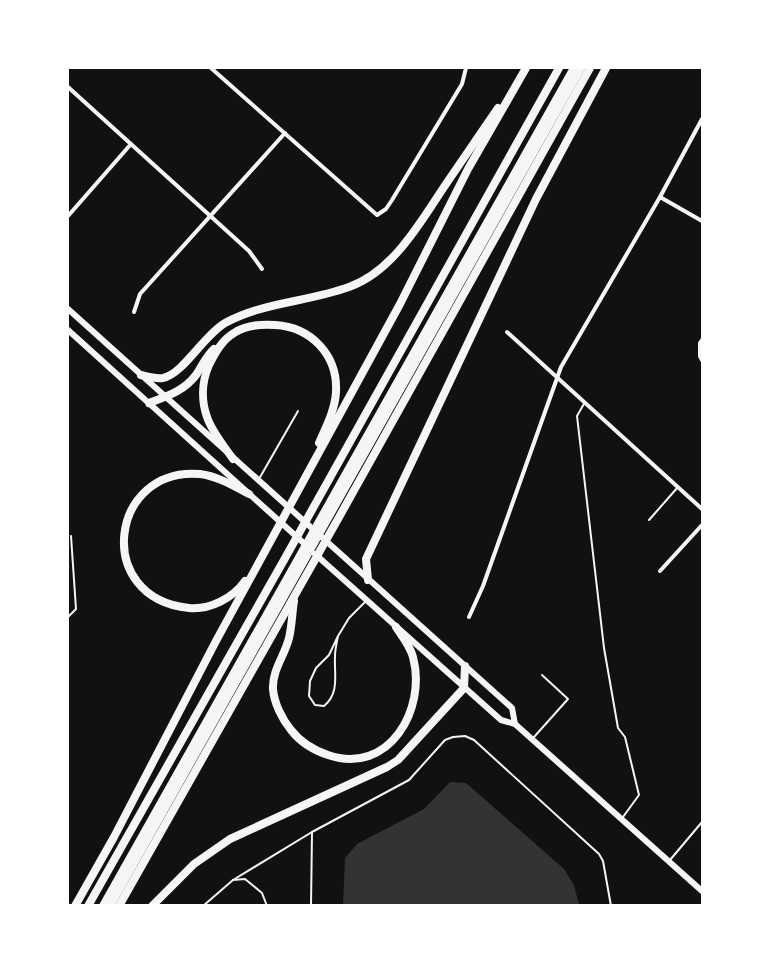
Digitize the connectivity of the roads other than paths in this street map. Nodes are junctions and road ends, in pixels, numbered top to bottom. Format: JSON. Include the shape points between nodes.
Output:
{"nodes":[{"id":1,"x":211,"y":68,"type":"edge"},
{"id":2,"x":466,"y":68,"type":"edge"},
{"id":3,"x":526,"y":68,"type":"edge"},
{"id":4,"x":559,"y":68,"type":"edge"},
{"id":5,"x":574,"y":68,"type":"edge"},
{"id":6,"x":581,"y":68,"type":"edge"},
{"id":7,"x":590,"y":68,"type":"edge"},
{"id":8,"x":606,"y":68,"type":"edge"},
{"id":9,"x":68,"y":87,"type":"edge"},
{"id":10,"x":702,"y":119,"type":"edge"},
{"id":11,"x":285,"y":133,"type":"junction"},
{"id":12,"x":130,"y":144,"type":"junction"},
{"id":13,"x":660,"y":197,"type":"junction"},
{"id":14,"x":210,"y":214,"type":"junction"},
{"id":15,"x":68,"y":216,"type":"edge"},
{"id":16,"x":702,"y":221,"type":"edge"},
{"id":17,"x":262,"y":270,"type":"dead end"},
{"id":18,"x":68,"y":309,"type":"edge"},
{"id":19,"x":134,"y":312,"type":"dead end"},
{"id":20,"x":68,"y":330,"type":"edge"},
{"id":21,"x":507,"y":332,"type":"dead end"},
{"id":22,"x":702,"y":340,"type":"edge"},
{"id":23,"x":222,"y":343,"type":"junction"},
{"id":24,"x":702,"y":360,"type":"edge"},
{"id":25,"x":141,"y":375,"type":"junction"},
{"id":26,"x":558,"y":377,"type":"junction"},
{"id":27,"x":164,"y":397,"type":"junction"},
{"id":28,"x":585,"y":402,"type":"junction"},
{"id":29,"x":149,"y":403,"type":"junction"},
{"id":30,"x":298,"y":411,"type":"dead end"},
{"id":31,"x":233,"y":459,"type":"junction"},
{"id":32,"x":258,"y":481,"type":"junction"},
{"id":33,"x":301,"y":486,"type":"junction"},
{"id":34,"x":678,"y":487,"type":"junction"},
{"id":35,"x":249,"y":494,"type":"junction"},
{"id":36,"x":702,"y":509,"type":"edge"},
{"id":37,"x":329,"y":511,"type":"junction"},
{"id":38,"x":649,"y":520,"type":"dead end"},
{"id":39,"x":702,"y":525,"type":"edge"},
{"id":40,"x":71,"y":536,"type":"dead end"},
{"id":41,"x":268,"y":546,"type":"junction"},
{"id":42,"x":660,"y":571,"type":"dead end"},
{"id":43,"x":299,"y":573,"type":"junction"},
{"id":44,"x":368,"y":580,"type":"junction"},
{"id":45,"x":294,"y":596,"type":"junction"},
{"id":46,"x":367,"y":601,"type":"junction"},
{"id":47,"x":68,"y":617,"type":"edge"},
{"id":48,"x":469,"y":617,"type":"dead end"},
{"id":49,"x":396,"y":627,"type":"junction"},
{"id":50,"x":338,"y":636,"type":"junction"},
{"id":51,"x":464,"y":666,"type":"junction"},
{"id":52,"x":542,"y":675,"type":"dead end"},
{"id":53,"x":464,"y":688,"type":"junction"},
{"id":54,"x":515,"y":724,"type":"junction"},
{"id":55,"x":533,"y":739,"type":"junction"},
{"id":56,"x":622,"y":819,"type":"junction"},
{"id":57,"x":702,"y":822,"type":"edge"},
{"id":58,"x":312,"y":832,"type":"junction"},
{"id":59,"x":669,"y":861,"type":"junction"},
{"id":60,"x":233,"y":880,"type":"junction"},
{"id":61,"x":701,"y":887,"type":"edge"},
{"id":62,"x":75,"y":906,"type":"edge"},
{"id":63,"x":88,"y":906,"type":"edge"},
{"id":64,"x":103,"y":906,"type":"edge"},
{"id":65,"x":110,"y":906,"type":"edge"},
{"id":66,"x":119,"y":906,"type":"edge"},
{"id":67,"x":152,"y":906,"type":"edge"},
{"id":68,"x":203,"y":906,"type":"edge"},
{"id":69,"x":267,"y":906,"type":"edge"},
{"id":70,"x":311,"y":906,"type":"edge"},
{"id":71,"x":611,"y":906,"type":"edge"}],
"edges":[{"from":1,"to":11,"type":"street"},
{"from":2,"to":11,"type":"street","via":[[462,84],[392,200],[377,216]]},
{"from":3,"to":25,"type":"highway","via":[[398,251],[368,277],[350,287],[237,317],[212,334],[175,373],[165,378]]},
{"from":3,"to":33,"type":"highway","via":[[468,169],[400,304]]},
{"from":4,"to":63,"type":"highway"},
{"from":5,"to":37,"type":"highway"},
{"from":6,"to":37,"type":"highway"},
{"from":7,"to":43,"type":"highway","via":[[338,519]]},
{"from":8,"to":44,"type":"highway","via":[[536,199],[366,559]]},
{"from":9,"to":12,"type":"street"},
{"from":10,"to":13,"type":"street"},
{"from":11,"to":14,"type":"street"},
{"from":12,"to":14,"type":"street"},
{"from":12,"to":15,"type":"street"},
{"from":13,"to":16,"type":"street"},
{"from":13,"to":26,"type":"street"},
{"from":14,"to":17,"type":"street","via":[[250,251]]},
{"from":14,"to":19,"type":"street","via":[[140,294]]},
{"from":18,"to":25,"type":"main road"},
{"from":20,"to":29,"type":"main road"},
{"from":21,"to":26,"type":"street"},
{"from":22,"to":24,"type":"street"},
{"from":23,"to":27,"type":"highway","via":[[209,353],[186,385]]},
{"from":23,"to":31,"type":"highway","via":[[206,372],[203,402],[207,418]]},
{"from":23,"to":33,"type":"highway","via":[[248,326],[283,326],[312,337],[332,362],[336,386],[333,410]]},
{"from":25,"to":27,"type":"main road"},
{"from":26,"to":28,"type":"street"},
{"from":26,"to":48,"type":"street"},
{"from":27,"to":29,"type":"highway"},
{"from":27,"to":31,"type":"main road"},
{"from":28,"to":34,"type":"street"},
{"from":28,"to":56,"type":"lane","via":[[577,416],[604,648],[618,728],[624,737],[639,795]]},
{"from":29,"to":35,"type":"main road"},
{"from":30,"to":32,"type":"lane"},
{"from":31,"to":32,"type":"main road"},
{"from":32,"to":44,"type":"main road"},
{"from":33,"to":41,"type":"highway"},
{"from":34,"to":36,"type":"street"},
{"from":34,"to":38,"type":"lane"},
{"from":35,"to":41,"type":"highway","via":[[200,474],[182,475],[149,488],[137,500],[128,517],[124,538],[126,561],[137,582],[158,600],[175,607],[194,609],[228,597],[242,585]]},
{"from":35,"to":46,"type":"main road"},
{"from":37,"to":43,"type":"highway"},
{"from":39,"to":42,"type":"street"},
{"from":40,"to":47,"type":"lane","via":[[76,609]]},
{"from":41,"to":62,"type":"highway"},
{"from":43,"to":45,"type":"highway"},
{"from":43,"to":64,"type":"highway"},
{"from":43,"to":65,"type":"highway"},
{"from":44,"to":51,"type":"main road"},
{"from":45,"to":49,"type":"highway","via":[[289,639],[275,675],[276,703],[296,737],[335,758],[352,759],[382,750],[404,726],[411,712],[416,695],[413,655]]},
{"from":45,"to":66,"type":"highway"},
{"from":46,"to":49,"type":"main road"},
{"from":46,"to":50,"type":"lane","via":[[349,618]]},
{"from":49,"to":53,"type":"main road"},
{"from":50,"to":50,"type":"lane","via":[[310,681],[309,696],[316,705],[324,706],[331,700],[337,676]]},
{"from":51,"to":53,"type":"highway"},
{"from":51,"to":54,"type":"main road","via":[[512,708]]},
{"from":52,"to":55,"type":"lane","via":[[568,699]]},
{"from":53,"to":54,"type":"main road","via":[[501,720]]},
{"from":53,"to":67,"type":"highway","via":[[398,760],[230,839],[194,864]]},
{"from":54,"to":55,"type":"main road"},
{"from":55,"to":56,"type":"main road"},
{"from":56,"to":59,"type":"main road"},
{"from":57,"to":59,"type":"lane"},
{"from":58,"to":60,"type":"lane"},
{"from":58,"to":70,"type":"lane"},
{"from":58,"to":71,"type":"lane","via":[[409,780],[445,740],[465,736],[474,740],[599,854]]},
{"from":59,"to":61,"type":"main road"},
{"from":60,"to":68,"type":"lane"},
{"from":60,"to":69,"type":"lane","via":[[245,879],[254,885],[262,893]]}]}
